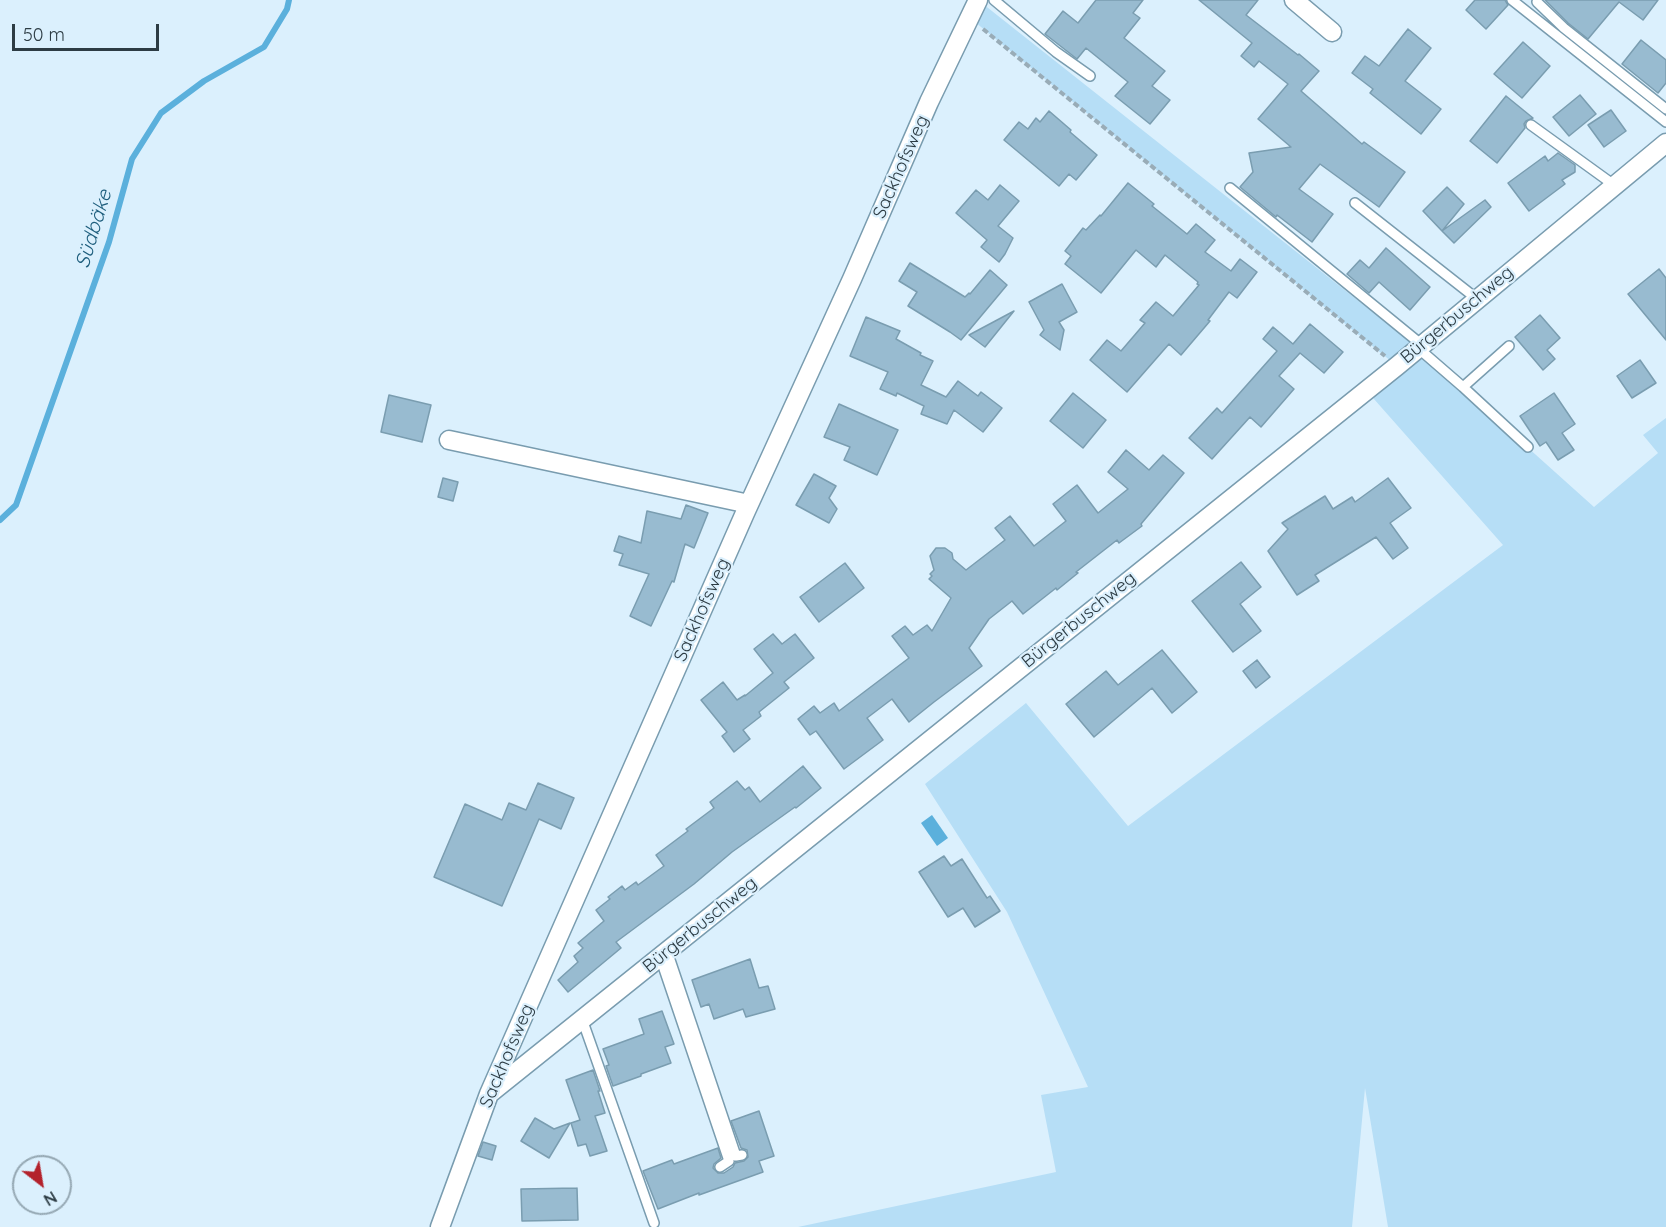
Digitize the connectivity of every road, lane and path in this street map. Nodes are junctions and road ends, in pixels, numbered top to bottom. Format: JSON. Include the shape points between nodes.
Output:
{"nodes":[{"id":1,"x":978,"y":0,"type":"edge"},
{"id":2,"x":994,"y":0,"type":"edge"},
{"id":3,"x":1294,"y":0,"type":"edge"},
{"id":4,"x":1512,"y":0,"type":"edge"},
{"id":5,"x":1537,"y":2,"type":"edge"},
{"id":6,"x":970,"y":18,"type":"junction"},
{"id":7,"x":1332,"y":32,"type":"dead end"},
{"id":8,"x":1090,"y":76,"type":"dead end"},
{"id":9,"x":1666,"y":109,"type":"edge"},
{"id":10,"x":1666,"y":122,"type":"edge"},
{"id":11,"x":1531,"y":125,"type":"dead end"},
{"id":12,"x":1666,"y":143,"type":"edge"},
{"id":13,"x":1614,"y":185,"type":"junction"},
{"id":14,"x":1230,"y":188,"type":"dead end"},
{"id":15,"x":1355,"y":203,"type":"dead end"},
{"id":16,"x":1477,"y":299,"type":"junction"},
{"id":17,"x":1420,"y":346,"type":"junction"},
{"id":18,"x":1509,"y":346,"type":"dead end"},
{"id":19,"x":1397,"y":366,"type":"junction"},
{"id":20,"x":1463,"y":387,"type":"junction"},
{"id":21,"x":449,"y":440,"type":"dead end"},
{"id":22,"x":1528,"y":447,"type":"dead end"},
{"id":23,"x":749,"y":504,"type":"junction"},
{"id":24,"x":663,"y":954,"type":"junction"},
{"id":25,"x":582,"y":1019,"type":"junction"},
{"id":26,"x":489,"y":1094,"type":"junction"},
{"id":27,"x":742,"y":1155,"type":"dead end"},
{"id":28,"x":720,"y":1167,"type":"dead end"},
{"id":29,"x":654,"y":1223,"type":"dead end"},
{"id":30,"x":440,"y":1227,"type":"edge"}],
"edges":[{"from":1,"to":6,"type":"street","name":"Sackhofsweg"},
{"from":2,"to":8,"type":"lane"},
{"from":3,"to":7,"type":"street"},
{"from":4,"to":10,"type":"lane"},
{"from":5,"to":9,"type":"lane"},
{"from":6,"to":19,"type":"path"},
{"from":6,"to":23,"type":"street","name":"Sackhofsweg"},
{"from":11,"to":13,"type":"lane"},
{"from":12,"to":13,"type":"street","name":"Bürgerbuschweg"},
{"from":13,"to":16,"type":"street","name":"Bürgerbuschweg"},
{"from":14,"to":17,"type":"lane"},
{"from":15,"to":16,"type":"lane"},
{"from":16,"to":17,"type":"street","name":"Bürgerbuschweg"},
{"from":17,"to":19,"type":"street","name":"Bürgerbuschweg"},
{"from":17,"to":20,"type":"lane"},
{"from":18,"to":20,"type":"lane"},
{"from":19,"to":24,"type":"street","name":"Bürgerbuschweg"},
{"from":20,"to":22,"type":"lane"},
{"from":21,"to":23,"type":"street"},
{"from":23,"to":26,"type":"street","name":"Sackhofsweg"},
{"from":24,"to":25,"type":"street","name":"Bürgerbuschweg"},
{"from":24,"to":27,"type":"lane","via":[[736,1156]]},
{"from":24,"to":28,"type":"lane","via":[[729,1161]]},
{"from":25,"to":26,"type":"street","name":"Bürgerbuschweg"},
{"from":25,"to":29,"type":"lane"},
{"from":26,"to":30,"type":"street","name":"Sackhofsweg"}]}
